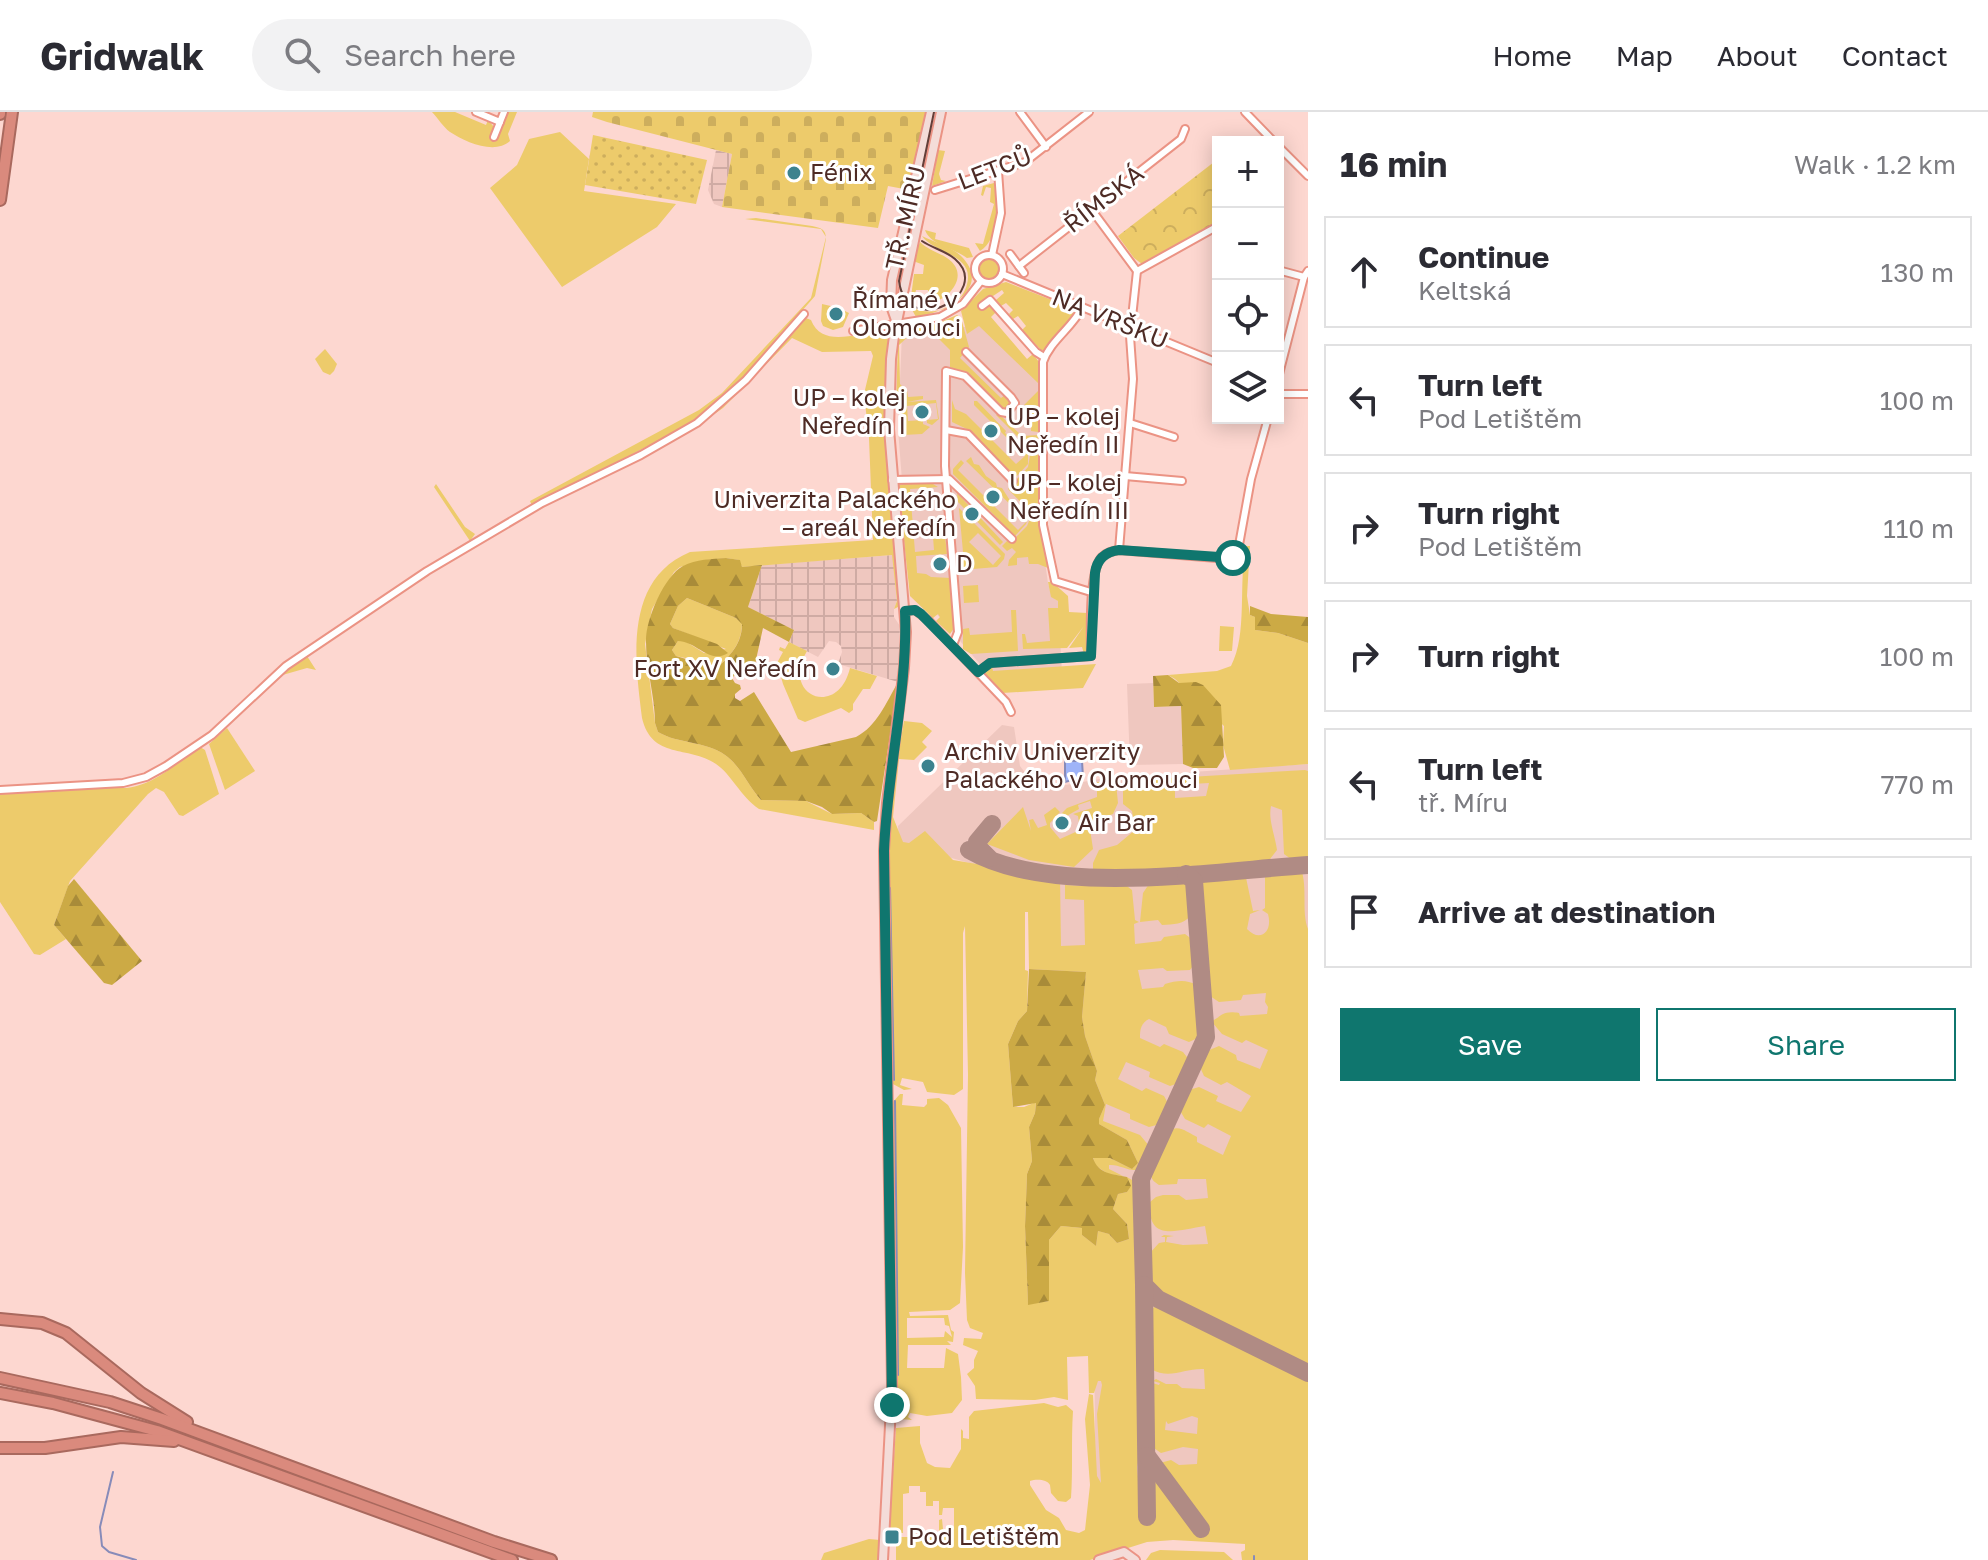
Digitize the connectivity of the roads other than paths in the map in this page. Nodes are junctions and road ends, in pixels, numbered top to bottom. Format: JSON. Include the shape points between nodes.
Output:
{"nodes":[{"id":1,"x":12,"y":112,"type":"edge"},
{"id":2,"x":476,"y":112,"type":"edge"},
{"id":3,"x":504,"y":112,"type":"edge"},
{"id":4,"x":931,"y":112,"type":"edge"},
{"id":5,"x":941,"y":112,"type":"edge"},
{"id":6,"x":1020,"y":112,"type":"edge"},
{"id":7,"x":1089,"y":112,"type":"edge"},
{"id":8,"x":1245,"y":112,"type":"edge"},
{"id":9,"x":500,"y":122,"type":"junction"},
{"id":10,"x":1185,"y":129,"type":"dead end"},
{"id":11,"x":1268,"y":136,"type":"edge"},
{"id":12,"x":494,"y":137,"type":"dead end"},
{"id":13,"x":1046,"y":147,"type":"junction"},
{"id":14,"x":1284,"y":152,"type":"edge"},
{"id":15,"x":998,"y":171,"type":"junction"},
{"id":16,"x":1308,"y":176,"type":"edge"},
{"id":17,"x":935,"y":190,"type":"dead end"},
{"id":18,"x":0,"y":200,"type":"edge"},
{"id":19,"x":1091,"y":209,"type":"junction"},
{"id":20,"x":1212,"y":229,"type":"edge"},
{"id":21,"x":1010,"y":254,"type":"dead end"},
{"id":22,"x":992,"y":255,"type":"junction"},
{"id":23,"x":1019,"y":266,"type":"junction"},
{"id":24,"x":1137,"y":271,"type":"junction"},
{"id":25,"x":1284,"y":271,"type":"edge"},
{"id":26,"x":1024,"y":273,"type":"dead end"},
{"id":27,"x":1002,"y":274,"type":"junction"},
{"id":28,"x":1306,"y":274,"type":"edge"},
{"id":29,"x":981,"y":281,"type":"junction"},
{"id":30,"x":982,"y":306,"type":"dead end"},
{"id":31,"x":1082,"y":308,"type":"junction"},
{"id":32,"x":804,"y":314,"type":"dead end"},
{"id":33,"x":897,"y":323,"type":"junction"},
{"id":34,"x":1131,"y":327,"type":"junction"},
{"id":35,"x":853,"y":331,"type":"dead end"},
{"id":36,"x":966,"y":352,"type":"dead end"},
{"id":37,"x":1284,"y":356,"type":"edge"},
{"id":38,"x":1044,"y":357,"type":"junction"},
{"id":39,"x":1212,"y":361,"type":"edge"},
{"id":40,"x":1284,"y":394,"type":"edge"},
{"id":41,"x":1308,"y":394,"type":"edge"},
{"id":42,"x":1130,"y":423,"type":"junction"},
{"id":43,"x":1266,"y":424,"type":"edge"},
{"id":44,"x":946,"y":430,"type":"junction"},
{"id":45,"x":1174,"y":437,"type":"dead end"},
{"id":46,"x":1125,"y":476,"type":"junction"},
{"id":47,"x":946,"y":478,"type":"junction"},
{"id":48,"x":891,"y":480,"type":"junction"},
{"id":49,"x":1013,"y":481,"type":"dead end"},
{"id":50,"x":1182,"y":481,"type":"dead end"},
{"id":51,"x":1012,"y":539,"type":"dead end"},
{"id":52,"x":1119,"y":550,"type":"junction"},
{"id":53,"x":1094,"y":593,"type":"junction"},
{"id":54,"x":905,"y":611,"type":"junction"},
{"id":55,"x":953,"y":645,"type":"junction"},
{"id":56,"x":978,"y":672,"type":"junction"},
{"id":57,"x":1011,"y":712,"type":"dead end"},
{"id":58,"x":0,"y":790,"type":"edge"},
{"id":59,"x":0,"y":1319,"type":"edge"},
{"id":60,"x":1,"y":1378,"type":"edge"},
{"id":61,"x":0,"y":1393,"type":"edge"},
{"id":62,"x":221,"y":1439,"type":"junction"},
{"id":63,"x":203,"y":1446,"type":"junction"},
{"id":64,"x":0,"y":1448,"type":"edge"},
{"id":65,"x":512,"y":1560,"type":"edge"},
{"id":66,"x":551,"y":1560,"type":"edge"},
{"id":67,"x":883,"y":1560,"type":"edge"},
{"id":68,"x":1099,"y":1560,"type":"edge"},
{"id":69,"x":1135,"y":1560,"type":"edge"}],
"edges":[{"from":1,"to":18,"type":"highway"},
{"from":2,"to":9,"type":"street"},
{"from":3,"to":9,"type":"street"},
{"from":4,"to":33,"type":"main road","name":"TŘ. MÍRU","via":[[891,286]]},
{"from":5,"to":33,"type":"main road","name":"TŘ. MÍRU"},
{"from":6,"to":13,"type":"street"},
{"from":7,"to":13,"type":"street","name":"LETCŮ"},
{"from":8,"to":11,"type":"street"},
{"from":9,"to":12,"type":"street"},
{"from":10,"to":19,"type":"street","name":"ŘÍMSKÁ","via":[[1181,139]]},
{"from":13,"to":15,"type":"street","name":"LETCŮ","via":[[1025,162]]},
{"from":14,"to":16,"type":"street"},
{"from":15,"to":17,"type":"street","name":"LETCŮ"},
{"from":15,"to":22,"type":"street","via":[[1001,213]]},
{"from":19,"to":23,"type":"street","name":"ŘÍMSKÁ"},
{"from":19,"to":24,"type":"street"},
{"from":20,"to":24,"type":"street"},
{"from":21,"to":23,"type":"street"},
{"from":22,"to":27,"type":"street","via":[[1001,262]]},
{"from":22,"to":29,"type":"street","via":[[976,263]]},
{"from":23,"to":26,"type":"street"},
{"from":24,"to":34,"type":"street"},
{"from":25,"to":28,"type":"street"},
{"from":27,"to":29,"type":"street","via":[[994,282]]},
{"from":27,"to":31,"type":"street","name":"NA VRŠKU"},
{"from":28,"to":37,"type":"street"},
{"from":29,"to":33,"type":"street","via":[[950,313]]},
{"from":30,"to":38,"type":"street","via":[[990,300]]},
{"from":31,"to":34,"type":"street","name":"NA VRŠKU"},
{"from":31,"to":38,"type":"street"},
{"from":32,"to":58,"type":"street","via":[[738,388],[697,423],[542,503],[427,571],[286,666],[212,735],[166,766],[131,782]]},
{"from":33,"to":35,"type":"street"},
{"from":33,"to":48,"type":"main road","name":"TŘ. MÍRU","via":[[889,400]]},
{"from":34,"to":39,"type":"street","name":"NA VRŠKU"},
{"from":34,"to":42,"type":"street"},
{"from":36,"to":44,"type":"street","via":[[1015,403],[1007,413],[1001,412],[965,376],[946,371]]},
{"from":38,"to":53,"type":"street","via":[[1043,522],[1051,567],[1057,583]]},
{"from":40,"to":41,"type":"street"},
{"from":42,"to":45,"type":"street"},
{"from":42,"to":46,"type":"street"},
{"from":43,"to":52,"type":"street","via":[[1237,556]]},
{"from":44,"to":47,"type":"street"},
{"from":44,"to":49,"type":"street","via":[[968,434]]},
{"from":46,"to":50,"type":"street"},
{"from":46,"to":52,"type":"street"},
{"from":47,"to":48,"type":"street"},
{"from":47,"to":51,"type":"street"},
{"from":47,"to":55,"type":"street","via":[[958,632]]},
{"from":48,"to":54,"type":"main road","name":"TŘ. MÍRU"},
{"from":52,"to":53,"type":"street","via":[[1099,561]]},
{"from":53,"to":56,"type":"street","via":[[1091,656],[990,663]]},
{"from":54,"to":55,"type":"street","via":[[918,612]]},
{"from":54,"to":67,"type":"main road","name":"TŘ. MÍRU","via":[[904,668],[884,842],[892,1387]]},
{"from":55,"to":56,"type":"street"},
{"from":56,"to":57,"type":"street"},
{"from":59,"to":62,"type":"highway","via":[[42,1323],[66,1333],[153,1401]]},
{"from":60,"to":62,"type":"highway","via":[[110,1402]]},
{"from":61,"to":63,"type":"highway","via":[[104,1416]]},
{"from":62,"to":66,"type":"highway"},
{"from":63,"to":64,"type":"highway","via":[[132,1437]]},
{"from":63,"to":65,"type":"highway"},
{"from":68,"to":69,"type":"main road","via":[[1124,1552]]}]}
